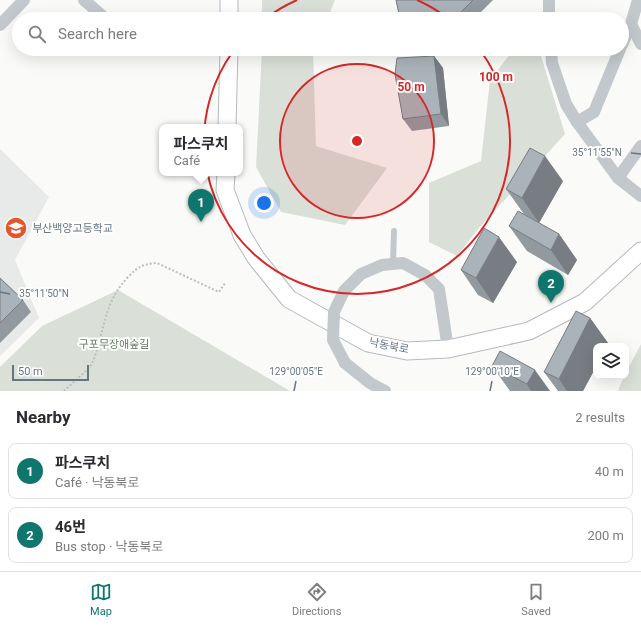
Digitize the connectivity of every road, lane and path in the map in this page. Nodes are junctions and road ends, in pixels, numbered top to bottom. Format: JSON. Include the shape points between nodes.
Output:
{"nodes":[{"id":1,"x":24,"y":0,"type":"edge"},
{"id":2,"x":84,"y":0,"type":"edge"},
{"id":3,"x":229,"y":0,"type":"edge"},
{"id":4,"x":549,"y":0,"type":"edge"},
{"id":5,"x":638,"y":0,"type":"edge"},
{"id":6,"x":12,"y":12,"type":"edge"},
{"id":7,"x":12,"y":12,"type":"edge"},
{"id":8,"x":98,"y":12,"type":"edge"},
{"id":9,"x":229,"y":12,"type":"edge"},
{"id":10,"x":549,"y":12,"type":"edge"},
{"id":11,"x":631,"y":24,"type":"junction"},
{"id":12,"x":0,"y":25,"type":"edge"},
{"id":13,"x":629,"y":29,"type":"edge"},
{"id":14,"x":641,"y":44,"type":"edge"},
{"id":15,"x":229,"y":56,"type":"edge"},
{"id":16,"x":552,"y":56,"type":"edge"},
{"id":17,"x":617,"y":56,"type":"edge"},
{"id":18,"x":577,"y":122,"type":"junction"},
{"id":19,"x":227,"y":124,"type":"edge"},
{"id":20,"x":641,"y":146,"type":"edge"},
{"id":21,"x":226,"y":176,"type":"edge"},
{"id":22,"x":618,"y":178,"type":"junction"},
{"id":23,"x":641,"y":196,"type":"edge"},
{"id":24,"x":394,"y":231,"type":"dead end"},
{"id":25,"x":641,"y":252,"type":"edge"},
{"id":26,"x":393,"y":263,"type":"junction"},
{"id":27,"x":225,"y":283,"type":"dead end"},
{"id":28,"x":448,"y":349,"type":"junction"},
{"id":29,"x":64,"y":391,"type":"edge"},
{"id":30,"x":385,"y":391,"type":"edge"}],
"edges":[{"from":1,"to":6,"type":"street"},
{"from":2,"to":8,"type":"street"},
{"from":3,"to":9,"type":"main road"},
{"from":4,"to":10,"type":"street"},
{"from":5,"to":11,"type":"street"},
{"from":7,"to":12,"type":"street"},
{"from":11,"to":13,"type":"street"},
{"from":11,"to":14,"type":"street"},
{"from":15,"to":19,"type":"main road"},
{"from":16,"to":18,"type":"street","via":[[563,97]]},
{"from":17,"to":18,"type":"street","via":[[594,112]]},
{"from":18,"to":22,"type":"street"},
{"from":20,"to":22,"type":"street"},
{"from":21,"to":28,"type":"main road","name":"낙동북로","via":[[225,190],[242,235],[256,258],[289,299],[368,343],[407,351]]},
{"from":22,"to":23,"type":"street"},
{"from":24,"to":26,"type":"lane"},
{"from":25,"to":28,"type":"main road","name":"낙동북로","via":[[585,302],[530,331]]},
{"from":26,"to":28,"type":"street","via":[[403,263],[425,275],[439,289]]},
{"from":26,"to":30,"type":"street","bridge":true,"via":[[362,274],[344,291],[334,312],[334,340],[345,363],[370,383]]},
{"from":27,"to":29,"type":"path","via":[[219,292],[157,263],[146,263],[137,268],[122,283],[111,300],[91,365]]}]}
